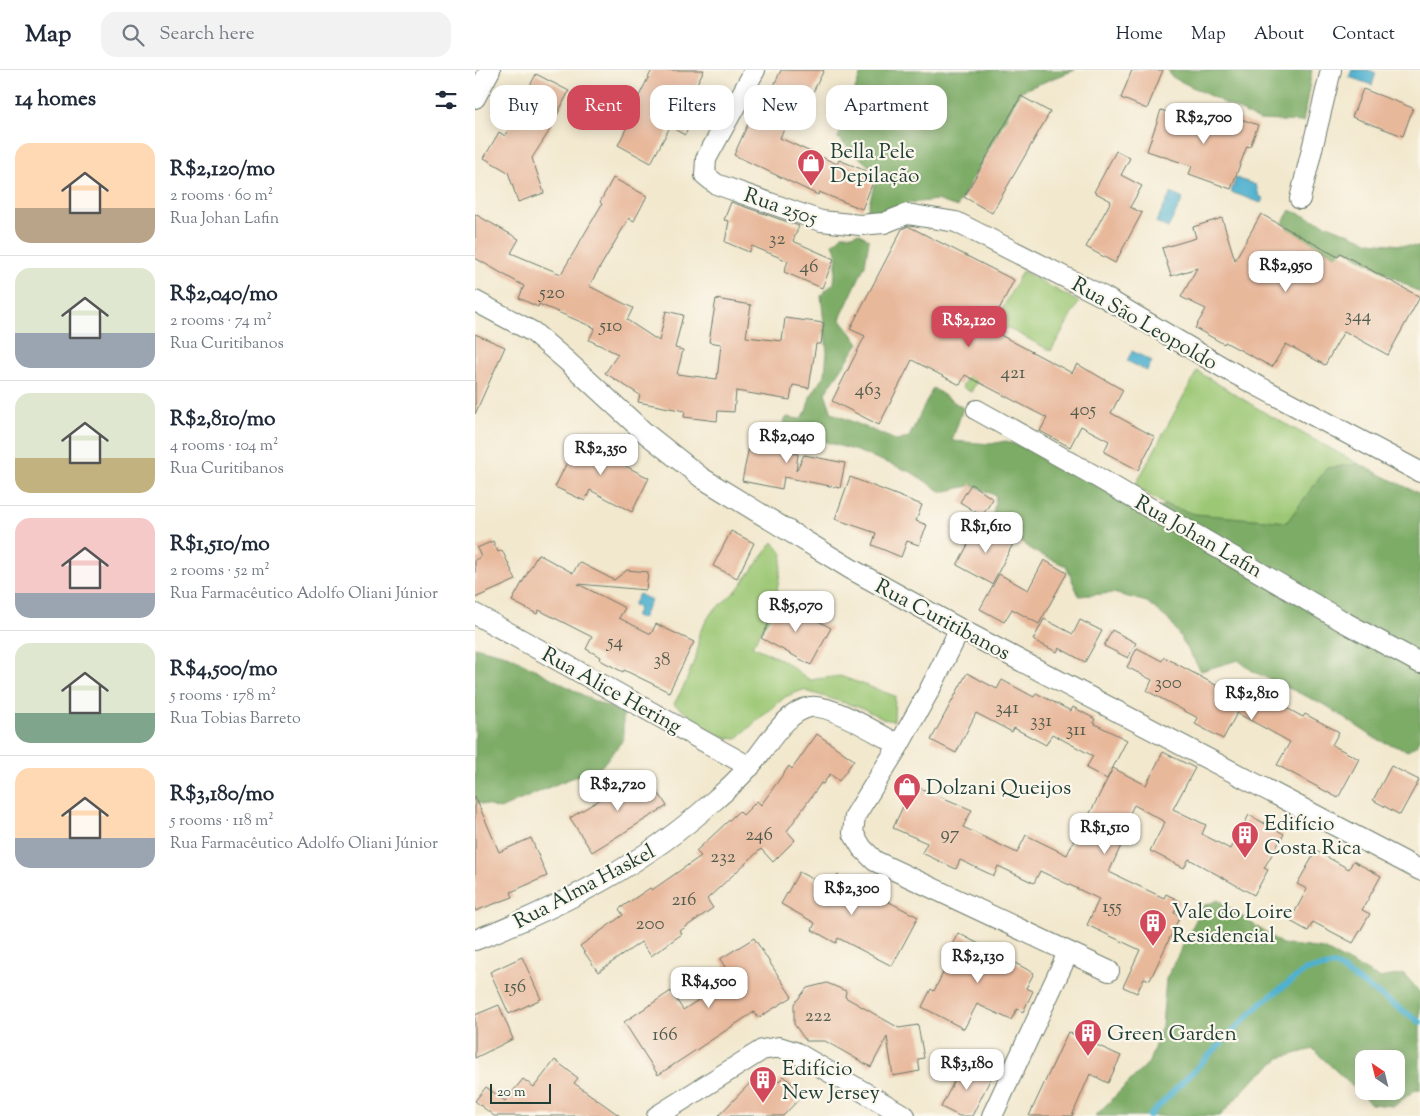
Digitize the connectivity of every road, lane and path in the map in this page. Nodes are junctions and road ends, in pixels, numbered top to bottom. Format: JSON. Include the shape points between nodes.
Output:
{"nodes":[{"id":1,"x":490,"y":70,"type":"edge"},
{"id":2,"x":755,"y":70,"type":"edge"},
{"id":3,"x":1331,"y":70,"type":"edge"},
{"id":4,"x":475,"y":98,"type":"edge"},
{"id":5,"x":1300,"y":199,"type":"dead end"},
{"id":6,"x":860,"y":225,"type":"joint"},
{"id":7,"x":475,"y":301,"type":"edge"},
{"id":8,"x":977,"y":410,"type":"dead end"},
{"id":9,"x":1420,"y":472,"type":"edge"},
{"id":10,"x":475,"y":614,"type":"edge"},
{"id":11,"x":960,"y":629,"type":"junction"},
{"id":12,"x":1420,"y":663,"type":"edge"},
{"id":13,"x":899,"y":745,"type":"junction"},
{"id":14,"x":750,"y":766,"type":"junction"},
{"id":15,"x":1420,"y":870,"type":"edge"},
{"id":16,"x":475,"y":940,"type":"edge"},
{"id":17,"x":1068,"y":953,"type":"junction"},
{"id":18,"x":1109,"y":971,"type":"dead end"},
{"id":19,"x":657,"y":1116,"type":"edge"},
{"id":20,"x":905,"y":1116,"type":"edge"},
{"id":21,"x":993,"y":1116,"type":"edge"}],
"edges":[{"from":1,"to":4,"type":"street"},
{"from":2,"to":6,"type":"street","name":"Rua 2505","via":[[706,159],[705,175],[716,184],[821,221]]},
{"from":3,"to":5,"type":"street"},
{"from":6,"to":9,"type":"street","name":"Rua São Leopoldo","via":[[884,223],[907,214],[956,222],[1104,297],[1224,368]]},
{"from":7,"to":11,"type":"street","name":"Rua Curitibanos","via":[[533,332],[644,432],[702,478],[851,569]]},
{"from":8,"to":12,"type":"street","name":"Rua Johan Lafin"},
{"from":10,"to":14,"type":"street","name":"Rua Alice Hering"},
{"from":11,"to":13,"type":"street"},
{"from":11,"to":15,"type":"street","name":"Rua Curitibanos"},
{"from":13,"to":14,"type":"street","name":"Rua Alma Haskel","via":[[834,710],[811,706],[796,712]]},
{"from":13,"to":17,"type":"street","via":[[855,816],[853,833],[862,848],[875,861]]},
{"from":14,"to":16,"type":"street","name":"Rua Alma Haskel","via":[[688,825],[620,872],[557,905]]},
{"from":17,"to":18,"type":"street"},
{"from":17,"to":21,"type":"street"},
{"from":19,"to":20,"type":"street","via":[[762,1050],[779,1046],[795,1052]]}]}
